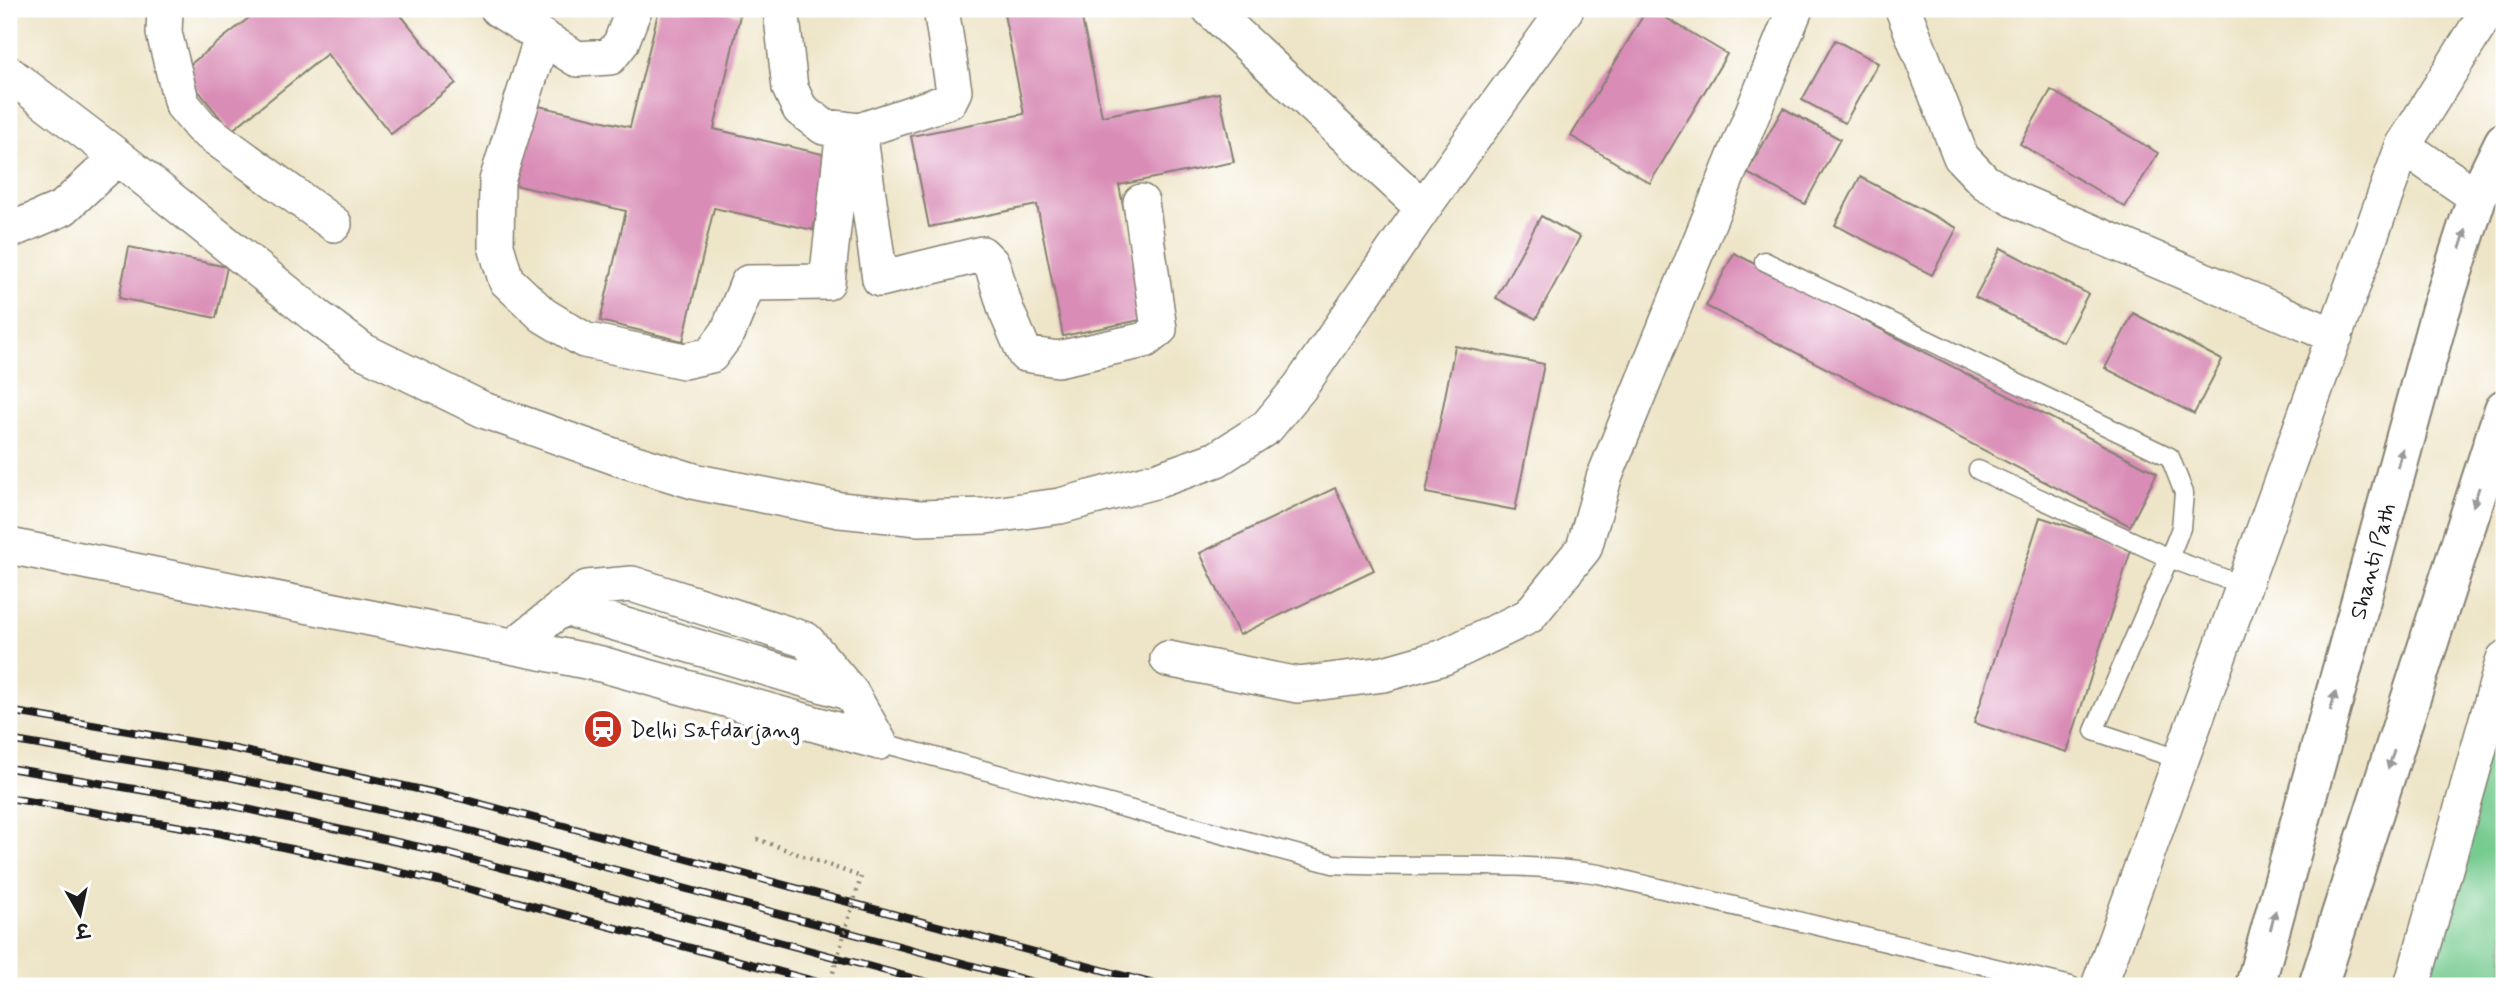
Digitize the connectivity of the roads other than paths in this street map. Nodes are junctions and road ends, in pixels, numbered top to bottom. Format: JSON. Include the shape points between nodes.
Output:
{"nodes":[{"id":1,"x":165,"y":9,"type":"edge"},
{"id":2,"x":498,"y":9,"type":"edge"},
{"id":3,"x":634,"y":9,"type":"edge"},
{"id":4,"x":780,"y":9,"type":"edge"},
{"id":5,"x":942,"y":9,"type":"edge"},
{"id":6,"x":1210,"y":9,"type":"edge"},
{"id":7,"x":1566,"y":9,"type":"edge"},
{"id":8,"x":1795,"y":9,"type":"edge"},
{"id":9,"x":1903,"y":9,"type":"edge"},
{"id":10,"x":2489,"y":9,"type":"edge"},
{"id":11,"x":542,"y":37,"type":"junction"},
{"id":12,"x":9,"y":75,"type":"edge"},
{"id":13,"x":852,"y":130,"type":"junction"},
{"id":14,"x":2504,"y":142,"type":"edge"},
{"id":15,"x":2403,"y":146,"type":"junction"},
{"id":16,"x":118,"y":157,"type":"junction"},
{"id":17,"x":2477,"y":197,"type":"junction"},
{"id":18,"x":1141,"y":202,"type":"dead end"},
{"id":19,"x":1423,"y":208,"type":"junction"},
{"id":20,"x":334,"y":224,"type":"dead end"},
{"id":21,"x":9,"y":231,"type":"edge"},
{"id":22,"x":1764,"y":261,"type":"dead end"},
{"id":23,"x":2335,"y":336,"type":"junction"},
{"id":24,"x":2504,"y":409,"type":"edge"},
{"id":25,"x":1978,"y":470,"type":"dead end"},
{"id":26,"x":9,"y":545,"type":"edge"},
{"id":27,"x":2169,"y":558,"type":"junction"},
{"id":28,"x":2244,"y":586,"type":"junction"},
{"id":29,"x":514,"y":646,"type":"junction"},
{"id":30,"x":1168,"y":659,"type":"dead end"},
{"id":31,"x":2504,"y":659,"type":"edge"},
{"id":32,"x":879,"y":742,"type":"junction"},
{"id":33,"x":2181,"y":761,"type":"junction"},
{"id":34,"x":2071,"y":986,"type":"edge"},
{"id":35,"x":2099,"y":986,"type":"edge"},
{"id":36,"x":2255,"y":986,"type":"edge"},
{"id":37,"x":2318,"y":986,"type":"edge"},
{"id":38,"x":2412,"y":986,"type":"edge"}],
"edges":[{"from":1,"to":20,"type":"street","via":[[164,33],[188,112],[201,127]]},
{"from":2,"to":11,"type":"street"},
{"from":3,"to":11,"type":"street","via":[[621,43],[610,57],[577,59]]},
{"from":4,"to":13,"type":"street","via":[[789,88],[800,109],[824,127]]},
{"from":5,"to":13,"type":"street","via":[[954,91],[949,101]]},
{"from":6,"to":19,"type":"street"},
{"from":7,"to":19,"type":"street"},
{"from":8,"to":30,"type":"street","via":[[1604,478],[1584,548],[1529,616],[1444,657],[1384,674],[1298,685]]},
{"from":9,"to":23,"type":"street","via":[[1961,157],[1985,182],[2016,200]]},
{"from":10,"to":15,"type":"street"},
{"from":11,"to":13,"type":"street","via":[[497,181],[496,246],[506,280],[543,315],[584,340],[684,361],[710,355],[728,332],[748,283],[827,282]]},
{"from":12,"to":16,"type":"street"},
{"from":13,"to":18,"type":"street","via":[[880,279],[982,254],[992,264],[1025,354],[1058,359],[1145,340],[1159,329]]},
{"from":14,"to":17,"type":"main road","name":"Shanti Path"},
{"from":15,"to":17,"type":"street"},
{"from":15,"to":23,"type":"street"},
{"from":16,"to":19,"type":"street","via":[[363,351],[486,411],[696,482],[840,510],[919,517],[986,516],[1060,506],[1216,459],[1267,427],[1292,397]]},
{"from":16,"to":21,"type":"street","via":[[63,208]]},
{"from":36,"to":17,"type":"main road","name":"Shanti Path","one_way":true,"via":[[2440,312]]},
{"from":22,"to":27,"type":"lane","via":[[2170,457],[2184,493],[2181,528]]},
{"from":23,"to":28,"type":"street"},
{"from":24,"to":37,"type":"main road","one_way":true},
{"from":25,"to":27,"type":"lane"},
{"from":26,"to":29,"type":"street"},
{"from":27,"to":28,"type":"lane"},
{"from":27,"to":33,"type":"lane","via":[[2094,731]]},
{"from":28,"to":33,"type":"street"},
{"from":29,"to":32,"type":"street","via":[[601,664]]},
{"from":29,"to":32,"type":"street","via":[[562,607],[851,693]]},
{"from":31,"to":38,"type":"street"},
{"from":32,"to":34,"type":"lane","via":[[1333,864],[1511,865],[1599,874]]},
{"from":33,"to":35,"type":"street"}]}
